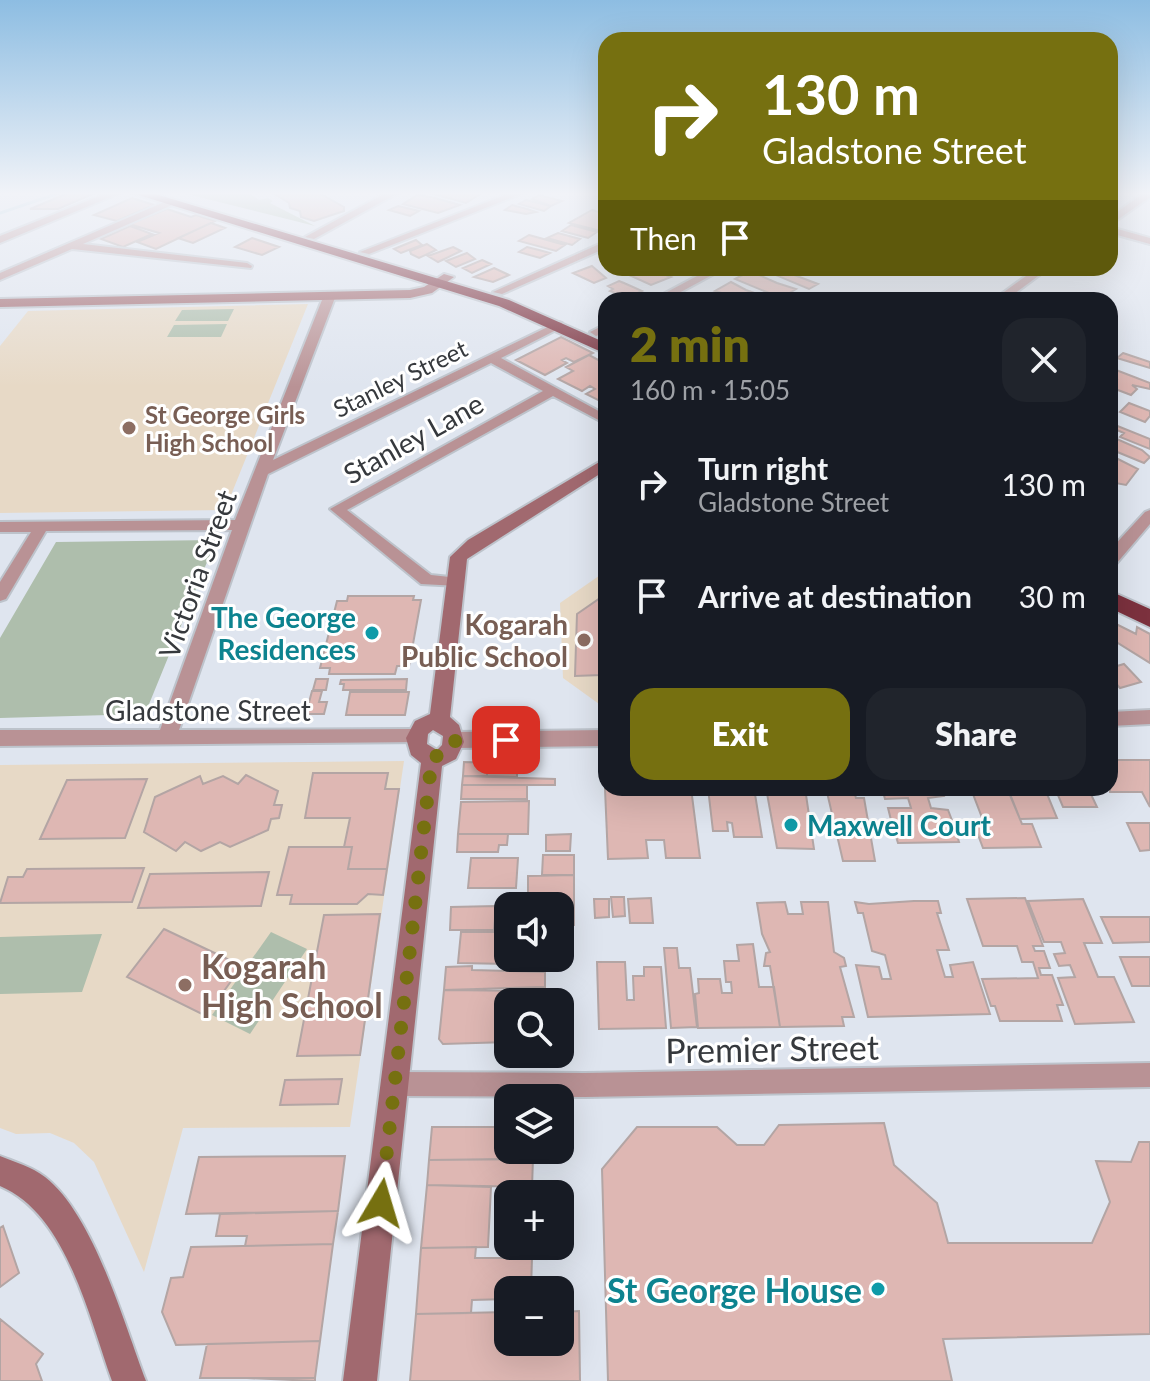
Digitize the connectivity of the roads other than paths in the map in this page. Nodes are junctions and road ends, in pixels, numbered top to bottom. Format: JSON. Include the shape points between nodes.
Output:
{"nodes":[{"id":1,"x":44,"y":257,"type":"edge"},
{"id":2,"x":171,"y":257,"type":"edge"},
{"id":3,"x":368,"y":257,"type":"edge"},
{"id":4,"x":380,"y":257,"type":"edge"},
{"id":5,"x":576,"y":257,"type":"edge"},
{"id":6,"x":247,"y":266,"type":"dead end"},
{"id":7,"x":704,"y":276,"type":"edge"},
{"id":8,"x":1033,"y":276,"type":"edge"},
{"id":9,"x":0,"y":277,"type":"edge"},
{"id":10,"x":444,"y":280,"type":"junction"},
{"id":11,"x":498,"y":292,"type":"junction"},
{"id":12,"x":674,"y":292,"type":"edge"},
{"id":13,"x":1010,"y":292,"type":"edge"},
{"id":14,"x":330,"y":295,"type":"junction"},
{"id":15,"x":0,"y":303,"type":"edge"},
{"id":16,"x":558,"y":325,"type":"junction"},
{"id":17,"x":598,"y":330,"type":"edge"},
{"id":18,"x":598,"y":345,"type":"edge"},
{"id":19,"x":492,"y":358,"type":"junction"},
{"id":20,"x":553,"y":391,"type":"junction"},
{"id":21,"x":598,"y":416,"type":"edge"},
{"id":22,"x":598,"y":468,"type":"edge"},
{"id":23,"x":262,"y":471,"type":"junction"},
{"id":24,"x":1150,"y":515,"type":"edge"},
{"id":25,"x":241,"y":525,"type":"junction"},
{"id":26,"x":42,"y":526,"type":"junction"},
{"id":27,"x":0,"y":527,"type":"edge"},
{"id":28,"x":1118,"y":551,"type":"edge"},
{"id":29,"x":453,"y":582,"type":"junction"},
{"id":30,"x":1118,"y":585,"type":"edge"},
{"id":31,"x":0,"y":595,"type":"edge"},
{"id":32,"x":1150,"y":601,"type":"edge"},
{"id":33,"x":1118,"y":603,"type":"edge"},
{"id":34,"x":1150,"y":619,"type":"edge"},
{"id":35,"x":1150,"y":717,"type":"edge"},
{"id":36,"x":1118,"y":719,"type":"edge"},
{"id":37,"x":439,"y":723,"type":"junction"},
{"id":38,"x":167,"y":737,"type":"junction"},
{"id":39,"x":0,"y":738,"type":"edge"},
{"id":40,"x":598,"y":738,"type":"edge"},
{"id":41,"x":456,"y":740,"type":"junction"},
{"id":42,"x":424,"y":747,"type":"junction"},
{"id":43,"x":1150,"y":1075,"type":"edge"},
{"id":44,"x":395,"y":1084,"type":"junction"},
{"id":45,"x":0,"y":1171,"type":"edge"},
{"id":46,"x":129,"y":1381,"type":"edge"},
{"id":47,"x":360,"y":1381,"type":"edge"}],
"edges":[{"from":1,"to":9,"type":"street"},
{"from":2,"to":6,"type":"street"},
{"from":3,"to":10,"type":"highway"},
{"from":4,"to":10,"type":"highway"},
{"from":5,"to":11,"type":"street"},
{"from":7,"to":12,"type":"street"},
{"from":8,"to":13,"type":"street"},
{"from":10,"to":11,"type":"highway"},
{"from":10,"to":14,"type":"main road","via":[[410,294]]},
{"from":10,"to":16,"type":"highway"},
{"from":11,"to":17,"type":"highway"},
{"from":14,"to":15,"type":"main road"},
{"from":14,"to":23,"type":"street","name":"Victoria Street"},
{"from":16,"to":18,"type":"highway"},
{"from":16,"to":19,"type":"street","name":"Stanley Street"},
{"from":19,"to":20,"type":"street"},
{"from":19,"to":23,"type":"street","name":"Stanley Street"},
{"from":20,"to":21,"type":"street"},
{"from":20,"to":29,"type":"street","name":"Stanley Lane","via":[[337,509],[427,580]]},
{"from":22,"to":29,"type":"main road","via":[[467,549],[457,562]]},
{"from":23,"to":25,"type":"street","name":"Victoria Street"},
{"from":24,"to":28,"type":"street"},
{"from":25,"to":26,"type":"street"},
{"from":25,"to":38,"type":"street","name":"Victoria Street"},
{"from":26,"to":27,"type":"street"},
{"from":26,"to":31,"type":"street"},
{"from":29,"to":37,"type":"main road"},
{"from":30,"to":32,"type":"highway"},
{"from":33,"to":34,"type":"highway"},
{"from":35,"to":36,"type":"street"},
{"from":37,"to":41,"type":"main road","via":[[454,730]]},
{"from":37,"to":42,"type":"main road","via":[[422,729]]},
{"from":38,"to":39,"type":"street","name":"Gladstone Street"},
{"from":38,"to":42,"type":"street","name":"Gladstone Street"},
{"from":40,"to":41,"type":"street"},
{"from":41,"to":42,"type":"main road","via":[[445,754]]},
{"from":42,"to":44,"type":"main road"},
{"from":43,"to":44,"type":"street","name":"Premier Street"},
{"from":44,"to":47,"type":"main road"},
{"from":45,"to":46,"type":"main road","via":[[38,1191],[68,1229]]}]}
